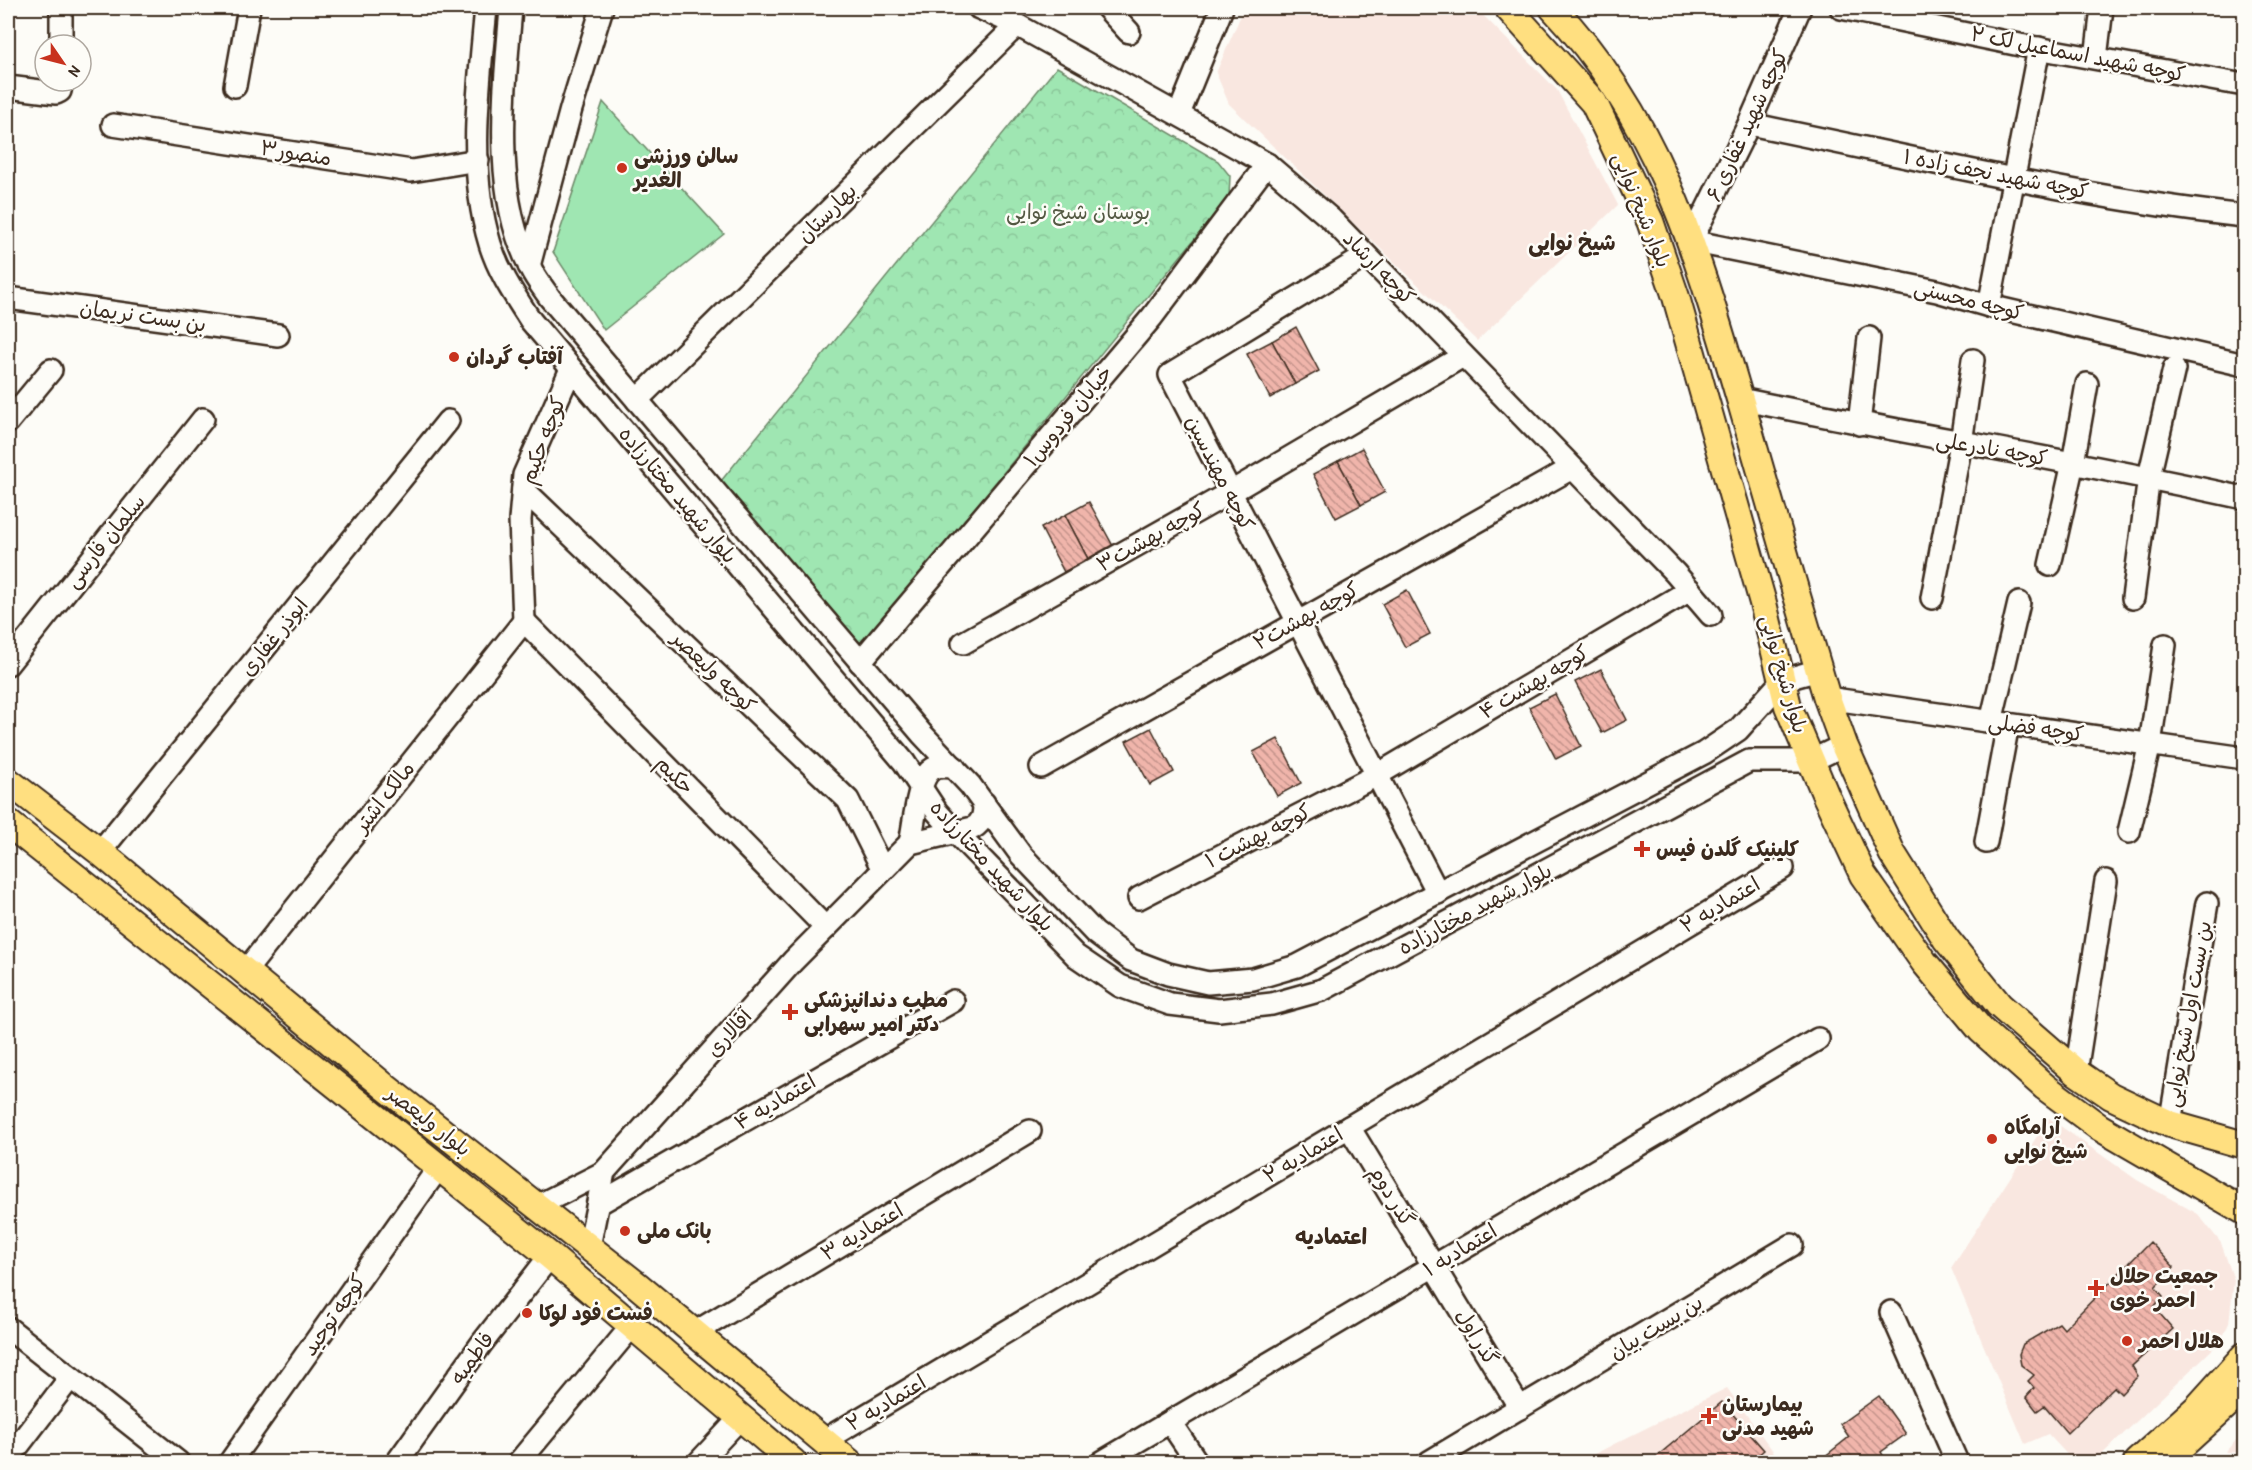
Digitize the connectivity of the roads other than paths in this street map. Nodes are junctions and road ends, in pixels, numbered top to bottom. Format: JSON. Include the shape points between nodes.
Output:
{"nodes":[{"id":1,"x":61,"y":8,"type":"edge"},
{"id":2,"x":249,"y":8,"type":"edge"},
{"id":3,"x":486,"y":8,"type":"edge"},
{"id":4,"x":512,"y":8,"type":"edge"},
{"id":5,"x":602,"y":8,"type":"edge"},
{"id":6,"x":979,"y":8,"type":"edge"},
{"id":7,"x":1107,"y":8,"type":"edge"},
{"id":8,"x":1222,"y":8,"type":"edge"},
{"id":9,"x":1508,"y":8,"type":"edge"},
{"id":10,"x":1553,"y":8,"type":"edge"},
{"id":11,"x":1800,"y":8,"type":"edge"},
{"id":12,"x":1841,"y":8,"type":"edge"},
{"id":13,"x":2102,"y":8,"type":"edge"},
{"id":14,"x":1017,"y":25,"type":"junction"},
{"id":15,"x":1129,"y":32,"type":"dead end"},
{"id":16,"x":61,"y":33,"type":"edge"},
{"id":17,"x":2039,"y":48,"type":"junction"},
{"id":18,"x":2096,"y":58,"type":"junction"},
{"id":19,"x":2244,"y":85,"type":"edge"},
{"id":20,"x":235,"y":86,"type":"dead end"},
{"id":21,"x":8,"y":87,"type":"edge"},
{"id":22,"x":33,"y":90,"type":"edge"},
{"id":23,"x":1179,"y":114,"type":"junction"},
{"id":24,"x":1749,"y":124,"type":"junction"},
{"id":25,"x":113,"y":125,"type":"dead end"},
{"id":26,"x":478,"y":160,"type":"junction"},
{"id":27,"x":1268,"y":164,"type":"junction"},
{"id":28,"x":2015,"y":179,"type":"junction"},
{"id":29,"x":2244,"y":216,"type":"edge"},
{"id":30,"x":1691,"y":241,"type":"junction"},
{"id":31,"x":1366,"y":255,"type":"junction"},
{"id":32,"x":529,"y":266,"type":"junction"},
{"id":33,"x":8,"y":298,"type":"edge"},
{"id":34,"x":1989,"y":306,"type":"junction"},
{"id":35,"x":278,"y":335,"type":"dead end"},
{"id":36,"x":1869,"y":338,"type":"dead end"},
{"id":37,"x":1463,"y":356,"type":"junction"},
{"id":38,"x":1973,"y":360,"type":"dead end"},
{"id":39,"x":2244,"y":365,"type":"edge"},
{"id":40,"x":571,"y":369,"type":"junction"},
{"id":41,"x":2174,"y":369,"type":"dead end"},
{"id":42,"x":51,"y":370,"type":"dead end"},
{"id":43,"x":2087,"y":384,"type":"dead end"},
{"id":44,"x":1740,"y":399,"type":"junction"},
{"id":45,"x":637,"y":400,"type":"junction"},
{"id":46,"x":203,"y":418,"type":"dead end"},
{"id":47,"x":447,"y":421,"type":"dead end"},
{"id":48,"x":8,"y":422,"type":"edge"},
{"id":49,"x":1859,"y":424,"type":"junction"},
{"id":50,"x":1961,"y":443,"type":"junction"},
{"id":51,"x":2073,"y":463,"type":"junction"},
{"id":52,"x":1572,"y":468,"type":"junction"},
{"id":53,"x":2149,"y":477,"type":"junction"},
{"id":54,"x":523,"y":489,"type":"junction"},
{"id":55,"x":1230,"y":492,"type":"junction"},
{"id":56,"x":2244,"y":498,"type":"edge"},
{"id":57,"x":2050,"y":565,"type":"dead end"},
{"id":58,"x":1690,"y":590,"type":"junction"},
{"id":59,"x":1932,"y":598,"type":"dead end"},
{"id":60,"x":2133,"y":598,"type":"dead end"},
{"id":61,"x":2019,"y":603,"type":"dead end"},
{"id":62,"x":1711,"y":615,"type":"dead end"},
{"id":63,"x":1297,"y":620,"type":"junction"},
{"id":64,"x":524,"y":621,"type":"junction"},
{"id":65,"x":963,"y":642,"type":"dead end"},
{"id":66,"x":2164,"y":645,"type":"dead end"},
{"id":67,"x":861,"y":662,"type":"junction"},
{"id":68,"x":8,"y":664,"type":"edge"},
{"id":69,"x":1819,"y":670,"type":"junction"},
{"id":70,"x":1783,"y":680,"type":"junction"},
{"id":71,"x":1827,"y":698,"type":"junction"},
{"id":72,"x":2000,"y":723,"type":"junction"},
{"id":73,"x":2150,"y":744,"type":"junction"},
{"id":74,"x":1844,"y":745,"type":"junction"},
{"id":75,"x":2244,"y":758,"type":"edge"},
{"id":76,"x":1811,"y":761,"type":"junction"},
{"id":77,"x":954,"y":767,"type":"junction"},
{"id":78,"x":1041,"y":767,"type":"dead end"},
{"id":79,"x":1377,"y":775,"type":"junction"},
{"id":80,"x":8,"y":781,"type":"edge"},
{"id":81,"x":921,"y":788,"type":"junction"},
{"id":82,"x":984,"y":803,"type":"junction"},
{"id":83,"x":8,"y":823,"type":"edge"},
{"id":84,"x":955,"y":832,"type":"junction"},
{"id":85,"x":2129,"y":832,"type":"dead end"},
{"id":86,"x":1986,"y":842,"type":"dead end"},
{"id":87,"x":910,"y":843,"type":"junction"},
{"id":88,"x":100,"y":852,"type":"junction"},
{"id":89,"x":1783,"y":868,"type":"dead end"},
{"id":90,"x":884,"y":870,"type":"junction"},
{"id":91,"x":2106,"y":881,"type":"dead end"},
{"id":92,"x":1438,"y":892,"type":"junction"},
{"id":93,"x":1139,"y":898,"type":"dead end"},
{"id":94,"x":2207,"y":903,"type":"dead end"},
{"id":95,"x":826,"y":928,"type":"junction"},
{"id":96,"x":244,"y":973,"type":"junction"},
{"id":97,"x":953,"y":1001,"type":"dead end"},
{"id":98,"x":1818,"y":1039,"type":"dead end"},
{"id":99,"x":2076,"y":1072,"type":"junction"},
{"id":100,"x":384,"y":1086,"type":"junction"},
{"id":101,"x":364,"y":1110,"type":"junction"},
{"id":102,"x":2170,"y":1124,"type":"junction"},
{"id":103,"x":1350,"y":1127,"type":"junction"},
{"id":104,"x":1030,"y":1131,"type":"dead end"},
{"id":105,"x":2244,"y":1144,"type":"edge"},
{"id":106,"x":438,"y":1167,"type":"junction"},
{"id":107,"x":604,"y":1172,"type":"junction"},
{"id":108,"x":598,"y":1204,"type":"junction"},
{"id":109,"x":537,"y":1206,"type":"junction"},
{"id":110,"x":2241,"y":1211,"type":"edge"},
{"id":111,"x":1792,"y":1245,"type":"dead end"},
{"id":112,"x":589,"y":1247,"type":"junction"},
{"id":113,"x":550,"y":1256,"type":"junction"},
{"id":114,"x":1434,"y":1265,"type":"junction"},
{"id":115,"x":1891,"y":1312,"type":"dead end"},
{"id":116,"x":631,"y":1327,"type":"junction"},
{"id":117,"x":8,"y":1328,"type":"edge"},
{"id":118,"x":694,"y":1333,"type":"junction"},
{"id":119,"x":2244,"y":1356,"type":"edge"},
{"id":120,"x":70,"y":1378,"type":"junction"},
{"id":121,"x":2244,"y":1389,"type":"edge"},
{"id":122,"x":1520,"y":1408,"type":"junction"},
{"id":123,"x":741,"y":1417,"type":"junction"},
{"id":124,"x":1170,"y":1422,"type":"junction"},
{"id":125,"x":823,"y":1441,"type":"junction"},
{"id":126,"x":8,"y":1459,"type":"edge"},
{"id":127,"x":178,"y":1462,"type":"edge"},
{"id":128,"x":230,"y":1462,"type":"edge"},
{"id":129,"x":397,"y":1462,"type":"edge"},
{"id":130,"x":519,"y":1462,"type":"edge"},
{"id":131,"x":699,"y":1462,"type":"edge"},
{"id":132,"x":793,"y":1462,"type":"edge"},
{"id":133,"x":849,"y":1462,"type":"edge"},
{"id":134,"x":1102,"y":1462,"type":"edge"},
{"id":135,"x":1197,"y":1462,"type":"edge"},
{"id":136,"x":1429,"y":1462,"type":"edge"},
{"id":137,"x":1957,"y":1462,"type":"edge"},
{"id":138,"x":2137,"y":1462,"type":"edge"},
{"id":139,"x":2164,"y":1462,"type":"edge"}],
"edges":[{"from":1,"to":16,"type":"street"},
{"from":2,"to":20,"type":"street"},
{"from":3,"to":26,"type":"street","name":"بلوار شهید مختارزاده"},
{"from":4,"to":32,"type":"street","name":"بلوار شهید مختارزاده","via":[[502,141],[516,226]]},
{"from":5,"to":32,"type":"street"},
{"from":6,"to":14,"type":"street","name":"کوچه ارشاد"},
{"from":7,"to":15,"type":"street"},
{"from":8,"to":23,"type":"street"},
{"from":9,"to":70,"type":"main road","name":"بلوار شیخ نوایی","via":[[1594,103],[1650,220],[1680,308]]},
{"from":10,"to":30,"type":"main road","name":"بلوار شیخ نوایی","via":[[1614,82],[1647,138],[1677,200]]},
{"from":11,"to":24,"type":"street","name":"کوچه شهید غفاری ۶"},
{"from":12,"to":17,"type":"street","name":"کوچه شهید اسماعیل لک ۲"},
{"from":13,"to":18,"type":"street"},
{"from":14,"to":23,"type":"street","name":"کوچه ارشاد"},
{"from":14,"to":45,"type":"street","name":"بهارستان"},
{"from":17,"to":18,"type":"street","name":"کوچه شهید اسماعیل لک ۲"},
{"from":17,"to":28,"type":"street"},
{"from":18,"to":19,"type":"street","name":"کوچه شهید اسماعیل لک ۲"},
{"from":21,"to":22,"type":"street"},
{"from":23,"to":27,"type":"street","name":"کوچه ارشاد"},
{"from":24,"to":28,"type":"street","name":"کوچه شهید نجف زاده ۱"},
{"from":24,"to":30,"type":"street","name":"کوچه شهید غفاری ۶"},
{"from":25,"to":26,"type":"street","name":"منصور۳","via":[[411,171]]},
{"from":26,"to":40,"type":"street","name":"بلوار شهید مختارزاده","via":[[490,244],[505,282]]},
{"from":27,"to":31,"type":"street","name":"کوچه ارشاد"},
{"from":27,"to":67,"type":"street","name":"خیابان فردوس۱","via":[[1152,317]]},
{"from":28,"to":29,"type":"street","name":"کوچه شهید نجف زاده ۱","via":[[2181,209]]},
{"from":28,"to":34,"type":"street"},
{"from":30,"to":34,"type":"street","name":"کوچه محسنی","via":[[1937,291]]},
{"from":30,"to":44,"type":"main road","name":"بلوار شیخ نوایی"},
{"from":31,"to":37,"type":"street","name":"کوچه ارشاد"},
{"from":31,"to":55,"type":"street","name":"کوچه مهندسین","via":[[1170,375]]},
{"from":32,"to":45,"type":"street","name":"بلوار شهید مختارزاده","via":[[550,298]]},
{"from":33,"to":35,"type":"street","name":"بن بست نریمان"},
{"from":34,"to":39,"type":"street","name":"کوچه محسنی"},
{"from":36,"to":49,"type":"street"},
{"from":37,"to":52,"type":"street","name":"کوچه ارشاد"},
{"from":37,"to":55,"type":"street","name":"کوچه بهشت۳"},
{"from":38,"to":50,"type":"street"},
{"from":40,"to":54,"type":"street","name":"کوچه حکیم","via":[[524,475]]},
{"from":40,"to":81,"type":"street","name":"بلوار شهید مختارزاده","via":[[904,762]]},
{"from":41,"to":53,"type":"street"},
{"from":42,"to":48,"type":"street"},
{"from":43,"to":51,"type":"street"},
{"from":44,"to":49,"type":"street","name":"کوچه نادرعلی"},
{"from":44,"to":69,"type":"main road","name":"بلوار شیخ نوایی"},
{"from":45,"to":67,"type":"street","name":"بلوار شهید مختارزاده"},
{"from":46,"to":68,"type":"street","name":"سلمان فارسی"},
{"from":47,"to":88,"type":"street","name":"ابوذر غفاری"},
{"from":49,"to":50,"type":"street","name":"کوچه نادرعلی"},
{"from":50,"to":51,"type":"street","name":"کوچه نادرعلی"},
{"from":50,"to":59,"type":"street"},
{"from":51,"to":53,"type":"street","name":"کوچه نادرعلی"},
{"from":51,"to":57,"type":"street"},
{"from":52,"to":58,"type":"street","name":"کوچه ارشاد"},
{"from":52,"to":63,"type":"street","name":"کوچه بهشت۲"},
{"from":53,"to":56,"type":"street","name":"کوچه نادرعلی"},
{"from":53,"to":60,"type":"street"},
{"from":54,"to":64,"type":"street","name":"کوچه حکیم","via":[[520,520]]},
{"from":54,"to":90,"type":"street","name":"کوچه ولیعصر","via":[[848,800]]},
{"from":55,"to":63,"type":"street","name":"کوچه مهندسین"},
{"from":55,"to":65,"type":"street","name":"کوچه بهشت۳"},
{"from":58,"to":62,"type":"street","name":"کوچه ارشاد"},
{"from":58,"to":79,"type":"street","name":"کوچه بهشت ۴"},
{"from":61,"to":72,"type":"street"},
{"from":63,"to":78,"type":"street","name":"کوچه بهشت۲"},
{"from":63,"to":79,"type":"street","name":"کوچه مهندسین"},
{"from":64,"to":95,"type":"street","name":"حکیم"},
{"from":64,"to":96,"type":"street","name":"مالک اشتر"},
{"from":66,"to":73,"type":"street"},
{"from":67,"to":77,"type":"street","name":"بلوار شهید مختارزاده"},
{"from":69,"to":70,"type":"street"},
{"from":69,"to":71,"type":"main road","name":"بلوار شیخ نوایی"},
{"from":70,"to":76,"type":"main road","name":"بلوار شیخ نوایی","via":[[1788,706]]},
{"from":70,"to":92,"type":"street","name":"بلوار شهید مختارزاده","via":[[1738,730],[1704,753]]},
{"from":71,"to":72,"type":"street","name":"کوچه فضلی"},
{"from":71,"to":74,"type":"main road","name":"بلوار شیخ نوایی"},
{"from":72,"to":73,"type":"street","name":"کوچه فضلی"},
{"from":72,"to":86,"type":"street"},
{"from":73,"to":75,"type":"street","name":"کوچه فضلی"},
{"from":73,"to":85,"type":"street"},
{"from":74,"to":76,"type":"street","name":"بلوار شهید مختارزاده"},
{"from":74,"to":99,"type":"main road","name":"بلوار شیخ نوایی","via":[[1892,853],[1946,939],[1999,1005]]},
{"from":76,"to":84,"type":"street","name":"بلوار شهید مختارزاده","via":[[1749,761],[1322,990],[1272,1004],[1219,1010],[1170,1004],[1120,986],[1076,957]]},
{"from":76,"to":110,"type":"main road","name":"بلوار شیخ نوایی","via":[[1863,875],[1924,962],[1981,1030],[2045,1087],[2099,1127]]},
{"from":77,"to":81,"type":"street","via":[[931,770]]},
{"from":77,"to":82,"type":"street","name":"بلوار شهید مختارزاده"},
{"from":79,"to":92,"type":"street","name":"کوچه مهندسین"},
{"from":79,"to":93,"type":"street","name":"کوچه بهشت ۱"},
{"from":80,"to":88,"type":"main road","name":"بلوار ولیعصر"},
{"from":81,"to":84,"type":"street","name":"بلوار شهید مختارزاده"},
{"from":81,"to":87,"type":"street"},
{"from":82,"to":84,"type":"street","via":[[980,824]]},
{"from":82,"to":92,"type":"street","name":"بلوار شهید مختارزاده","via":[[1021,855],[1095,933],[1131,960],[1208,983],[1253,979],[1297,966]]},
{"from":83,"to":101,"type":"main road","name":"بلوار ولیعصر"},
{"from":84,"to":87,"type":"street"},
{"from":87,"to":90,"type":"street","name":"آقالاری"},
{"from":88,"to":96,"type":"main road","name":"بلوار ولیعصر"},
{"from":89,"to":103,"type":"street","name":"اعتمادیه ۲"},
{"from":90,"to":95,"type":"street","name":"آقالاری"},
{"from":91,"to":99,"type":"street"},
{"from":94,"to":102,"type":"street","name":"بن بست اول شیخ نوایی"},
{"from":95,"to":107,"type":"street","name":"آقالاری"},
{"from":96,"to":100,"type":"main road","name":"بلوار ولیعصر"},
{"from":97,"to":108,"type":"street","name":"اعتمادیه ۴"},
{"from":98,"to":114,"type":"street","name":"اعتمادیه ۱"},
{"from":99,"to":102,"type":"main road","name":"بلوار شیخ نوایی","via":[[2111,1096]]},
{"from":100,"to":101,"type":"main road"},
{"from":100,"to":109,"type":"main road","name":"بلوار ولیعصر"},
{"from":101,"to":106,"type":"main road","name":"بلوار ولیعصر"},
{"from":102,"to":105,"type":"main road","name":"بلوار شیخ نوایی"},
{"from":103,"to":114,"type":"street","name":"گذر دوم"},
{"from":103,"to":125,"type":"street","name":"اعتمادیه ۲"},
{"from":104,"to":118,"type":"street","name":"اعتمادیه ۳"},
{"from":106,"to":113,"type":"main road","name":"بلوار ولیعصر"},
{"from":106,"to":128,"type":"street","name":"کوچه توحید"},
{"from":107,"to":108,"type":"street"},
{"from":107,"to":109,"type":"street"},
{"from":108,"to":112,"type":"street"},
{"from":109,"to":112,"type":"main road","name":"بلوار ولیعصر"},
{"from":111,"to":122,"type":"street","name":"بن بست بیان"},
{"from":112,"to":118,"type":"main road","name":"بلوار ولیعصر"},
{"from":113,"to":116,"type":"main road","name":"بلوار ولیعصر"},
{"from":113,"to":129,"type":"street","name":"فاطمیه"},
{"from":114,"to":122,"type":"street","name":"گذر اول"},
{"from":114,"to":124,"type":"street","name":"اعتمادیه ۱"},
{"from":115,"to":137,"type":"street"},
{"from":116,"to":123,"type":"main road","name":"بلوار ولیعصر"},
{"from":116,"to":130,"type":"street"},
{"from":117,"to":120,"type":"street"},
{"from":118,"to":125,"type":"main road","name":"بلوار ولیعصر"},
{"from":119,"to":138,"type":"main road","via":[[2198,1408]]},
{"from":120,"to":126,"type":"street"},
{"from":120,"to":127,"type":"street"},
{"from":121,"to":139,"type":"main road"},
{"from":122,"to":136,"type":"street","name":"بن بست بیان"},
{"from":123,"to":131,"type":"street"},
{"from":123,"to":132,"type":"main road","name":"بلوار ولیعصر"},
{"from":124,"to":134,"type":"street","name":"اعتمادیه ۱"},
{"from":124,"to":135,"type":"street"},
{"from":125,"to":133,"type":"main road","name":"بلوار ولیعصر"}]}
